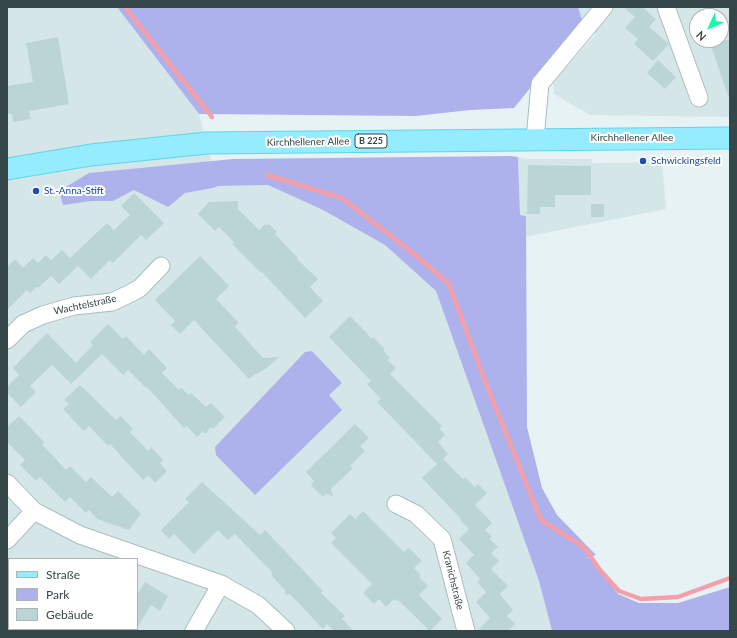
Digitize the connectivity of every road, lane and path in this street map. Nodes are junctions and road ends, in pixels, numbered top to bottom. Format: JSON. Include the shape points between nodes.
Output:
{"nodes":[{"id":1,"x":604,"y":7,"type":"edge"},
{"id":2,"x":666,"y":7,"type":"edge"},
{"id":3,"x":699,"y":98,"type":"dead end"},
{"id":4,"x":730,"y":138,"type":"edge"},
{"id":5,"x":535,"y":139,"type":"junction"},
{"id":6,"x":7,"y":169,"type":"edge"},
{"id":7,"x":161,"y":266,"type":"dead end"},
{"id":8,"x":7,"y":340,"type":"edge"},
{"id":9,"x":7,"y":483,"type":"edge"},
{"id":10,"x":396,"y":504,"type":"dead end"},
{"id":11,"x":34,"y":510,"type":"junction"},
{"id":12,"x":7,"y":540,"type":"edge"},
{"id":13,"x":221,"y":584,"type":"junction"},
{"id":14,"x":194,"y":631,"type":"edge"},
{"id":15,"x":286,"y":631,"type":"edge"},
{"id":16,"x":466,"y":631,"type":"edge"}],
"edges":[{"from":1,"to":5,"type":"street","via":[[540,84]]},
{"from":2,"to":3,"type":"street"},
{"from":4,"to":5,"type":"main road","name":"Kirchhellener Allee","number":"B 225"},
{"from":5,"to":6,"type":"main road","name":"Kirchhellener Allee","number":"B 225","via":[[207,143],[91,155]]},
{"from":7,"to":8,"type":"street","name":"Wachtelstraße","via":[[140,288],[131,293],[112,302],[74,306],[43,315],[23,324]]},
{"from":9,"to":11,"type":"street"},
{"from":10,"to":16,"type":"street","name":"Kranichstraße","via":[[416,514],[442,539]]},
{"from":11,"to":12,"type":"street"},
{"from":11,"to":13,"type":"street","via":[[80,536]]},
{"from":13,"to":14,"type":"street"},
{"from":13,"to":15,"type":"street","via":[[258,605]]}]}
